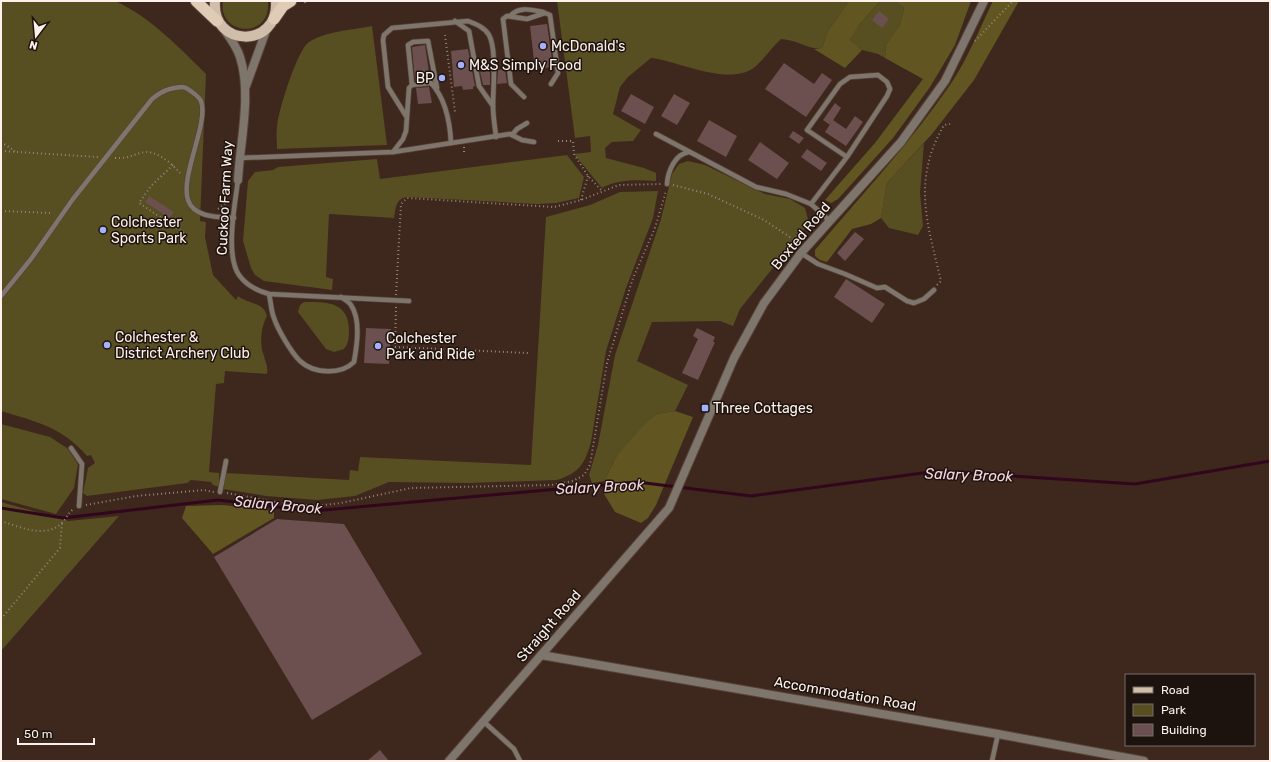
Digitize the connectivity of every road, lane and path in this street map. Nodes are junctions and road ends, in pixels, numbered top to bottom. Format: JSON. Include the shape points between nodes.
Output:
{"nodes":[{"id":1,"x":196,"y":1,"type":"edge"},
{"id":2,"x":215,"y":1,"type":"edge"},
{"id":3,"x":276,"y":1,"type":"edge"},
{"id":4,"x":291,"y":1,"type":"edge"},
{"id":5,"x":1013,"y":1,"type":"edge"},
{"id":6,"x":984,"y":2,"type":"edge"},
{"id":7,"x":545,"y":12,"type":"junction"},
{"id":8,"x":511,"y":15,"type":"junction"},
{"id":9,"x":455,"y":21,"type":"junction"},
{"id":10,"x":220,"y":24,"type":"junction"},
{"id":11,"x":271,"y":24,"type":"junction"},
{"id":12,"x":445,"y":35,"type":"dead end"},
{"id":13,"x":977,"y":39,"type":"dead end"},
{"id":14,"x":551,"y":84,"type":"dead end"},
{"id":15,"x":412,"y":85,"type":"junction"},
{"id":16,"x":246,"y":86,"type":"junction"},
{"id":17,"x":438,"y":95,"type":"junction"},
{"id":18,"x":524,"y":96,"type":"dead end"},
{"id":19,"x":493,"y":106,"type":"junction"},
{"id":20,"x":455,"y":112,"type":"dead end"},
{"id":21,"x":406,"y":116,"type":"junction"},
{"id":22,"x":527,"y":122,"type":"dead end"},
{"id":23,"x":950,"y":124,"type":"dead end"},
{"id":24,"x":511,"y":134,"type":"junction"},
{"id":25,"x":656,"y":134,"type":"dead end"},
{"id":26,"x":496,"y":137,"type":"junction"},
{"id":27,"x":558,"y":141,"type":"dead end"},
{"id":28,"x":1,"y":142,"type":"edge"},
{"id":29,"x":534,"y":142,"type":"dead end"},
{"id":30,"x":451,"y":143,"type":"junction"},
{"id":31,"x":464,"y":147,"type":"dead end"},
{"id":32,"x":1,"y":151,"type":"edge"},
{"id":33,"x":18,"y":152,"type":"junction"},
{"id":34,"x":393,"y":152,"type":"junction"},
{"id":35,"x":689,"y":152,"type":"junction"},
{"id":36,"x":464,"y":154,"type":"dead end"},
{"id":37,"x":102,"y":157,"type":"dead end"},
{"id":38,"x":846,"y":157,"type":"junction"},
{"id":39,"x":114,"y":158,"type":"dead end"},
{"id":40,"x":239,"y":158,"type":"junction"},
{"id":41,"x":173,"y":165,"type":"junction"},
{"id":42,"x":180,"y":173,"type":"dead end"},
{"id":43,"x":588,"y":176,"type":"junction"},
{"id":44,"x":238,"y":180,"type":"joint"},
{"id":45,"x":667,"y":184,"type":"junction"},
{"id":46,"x":603,"y":192,"type":"junction"},
{"id":47,"x":228,"y":200,"type":"dead end"},
{"id":48,"x":581,"y":200,"type":"junction"},
{"id":49,"x":811,"y":204,"type":"junction"},
{"id":50,"x":216,"y":210,"type":"dead end"},
{"id":51,"x":1,"y":211,"type":"edge"},
{"id":52,"x":50,"y":213,"type":"dead end"},
{"id":53,"x":234,"y":218,"type":"junction"},
{"id":54,"x":830,"y":221,"type":"junction"},
{"id":55,"x":184,"y":233,"type":"dead end"},
{"id":56,"x":801,"y":253,"type":"junction"},
{"id":57,"x":1,"y":269,"type":"edge"},
{"id":58,"x":5,"y":269,"type":"dead end"},
{"id":59,"x":934,"y":290,"type":"joint"},
{"id":60,"x":269,"y":294,"type":"junction"},
{"id":61,"x":1,"y":296,"type":"edge"},
{"id":62,"x":341,"y":297,"type":"junction"},
{"id":63,"x":396,"y":300,"type":"junction"},
{"id":64,"x":409,"y":301,"type":"dead end"},
{"id":65,"x":528,"y":353,"type":"dead end"},
{"id":66,"x":71,"y":448,"type":"dead end"},
{"id":67,"x":87,"y":461,"type":"dead end"},
{"id":68,"x":226,"y":461,"type":"dead end"},
{"id":69,"x":82,"y":464,"type":"junction"},
{"id":70,"x":220,"y":492,"type":"junction"},
{"id":71,"x":79,"y":506,"type":"junction"},
{"id":72,"x":669,"y":508,"type":"joint"},
{"id":73,"x":1,"y":521,"type":"edge"},
{"id":74,"x":62,"y":522,"type":"junction"},
{"id":75,"x":1,"y":613,"type":"edge"},
{"id":76,"x":2,"y":618,"type":"edge"},
{"id":77,"x":541,"y":654,"type":"junction"},
{"id":78,"x":483,"y":721,"type":"junction"},
{"id":79,"x":998,"y":734,"type":"junction"},
{"id":80,"x":449,"y":761,"type":"edge"},
{"id":81,"x":520,"y":761,"type":"edge"},
{"id":82,"x":992,"y":761,"type":"edge"},
{"id":83,"x":1144,"y":761,"type":"edge"}],
"edges":[{"from":1,"to":10,"type":"highway"},
{"from":2,"to":10,"type":"main road","via":[[214,12]]},
{"from":3,"to":11,"type":"main road"},
{"from":4,"to":11,"type":"highway","via":[[283,6]]},
{"from":5,"to":13,"type":"path"},
{"from":6,"to":54,"type":"street","name":"Boxted Road","via":[[945,80],[901,142]]},
{"from":7,"to":8,"type":"lane","via":[[523,10]]},
{"from":7,"to":8,"type":"lane","via":[[527,19]]},
{"from":7,"to":14,"type":"lane","via":[[550,15],[552,21],[558,73]]},
{"from":8,"to":18,"type":"lane","via":[[503,19],[511,84]]},
{"from":9,"to":19,"type":"lane","via":[[469,31],[479,86]]},
{"from":9,"to":19,"type":"lane","via":[[468,21],[479,25],[488,33],[491,40],[495,84]]},
{"from":9,"to":21,"type":"lane","via":[[392,28],[384,35],[388,87]]},
{"from":10,"to":11,"type":"main road","via":[[233,35],[245,38],[257,35]]},
{"from":10,"to":16,"type":"street","name":"Cuckoo Farm Way","via":[[234,43],[240,57]]},
{"from":11,"to":16,"type":"street","name":"Cuckoo Farm Way"},
{"from":12,"to":20,"type":"path"},
{"from":15,"to":17,"type":"lane","via":[[431,83]]},
{"from":15,"to":17,"type":"lane","via":[[408,45],[428,41]]},
{"from":15,"to":21,"type":"lane","via":[[409,88]]},
{"from":16,"to":40,"type":"street","name":"Cuckoo Farm Way"},
{"from":17,"to":30,"type":"lane","via":[[446,105]]},
{"from":19,"to":26,"type":"lane"},
{"from":21,"to":34,"type":"lane","via":[[406,131]]},
{"from":22,"to":24,"type":"lane"},
{"from":23,"to":59,"type":"path","via":[[944,125],[935,141],[928,159],[924,184],[929,235],[940,281]]},
{"from":24,"to":26,"type":"lane"},
{"from":24,"to":29,"type":"lane","via":[[522,140]]},
{"from":25,"to":35,"type":"lane"},
{"from":26,"to":30,"type":"lane"},
{"from":27,"to":43,"type":"path","via":[[573,141],[574,154]]},
{"from":28,"to":33,"type":"path"},
{"from":30,"to":34,"type":"lane"},
{"from":31,"to":36,"type":"path"},
{"from":32,"to":33,"type":"path"},
{"from":33,"to":37,"type":"path"},
{"from":34,"to":40,"type":"lane"},
{"from":35,"to":45,"type":"lane","via":[[684,152],[671,167]]},
{"from":35,"to":49,"type":"lane","via":[[756,187],[786,194]]},
{"from":38,"to":38,"type":"lane","via":[[807,130],[840,84],[850,77],[878,75],[887,82],[890,89]]},
{"from":38,"to":49,"type":"lane"},
{"from":39,"to":41,"type":"path","via":[[125,158],[146,152],[158,155]]},
{"from":40,"to":44,"type":"street","name":"Cuckoo Farm Way"},
{"from":41,"to":42,"type":"path"},
{"from":41,"to":55,"type":"path","via":[[151,186],[139,203]]},
{"from":43,"to":46,"type":"path"},
{"from":43,"to":48,"type":"path"},
{"from":44,"to":53,"type":"lane","name":"Cuckoo Farm Way"},
{"from":45,"to":46,"type":"path","via":[[619,185]]},
{"from":45,"to":56,"type":"path","via":[[708,194],[764,220],[784,235],[799,242]]},
{"from":45,"to":70,"type":"path","via":[[655,228],[633,278],[608,363],[595,448],[584,475],[573,481],[551,484],[411,488],[315,506],[287,504]]},
{"from":46,"to":48,"type":"path"},
{"from":47,"to":50,"type":"path","via":[[221,209]]},
{"from":48,"to":63,"type":"path","via":[[554,206],[407,198],[401,204]]},
{"from":49,"to":54,"type":"lane"},
{"from":51,"to":52,"type":"path"},
{"from":53,"to":60,"type":"lane","name":"Cuckoo Farm Way","via":[[232,248],[238,274],[249,286]]},
{"from":53,"to":61,"type":"lane","via":[[210,216],[196,210],[188,201],[186,189],[201,118],[201,103],[199,97],[185,87],[166,89],[152,99]]},
{"from":54,"to":56,"type":"street","name":"Boxted Road"},
{"from":56,"to":59,"type":"lane","via":[[818,264],[877,288],[885,287],[914,303],[924,299]]},
{"from":56,"to":72,"type":"street","name":"Boxted Road","via":[[764,304],[734,358]]},
{"from":57,"to":58,"type":"path"},
{"from":60,"to":62,"type":"lane","name":"Cuckoo Farm Way"},
{"from":60,"to":62,"type":"lane","via":[[273,318],[300,361],[315,369],[336,372],[354,362],[356,347],[356,318],[351,304]]},
{"from":62,"to":63,"type":"lane","name":"Cuckoo Farm Way"},
{"from":63,"to":64,"type":"lane","name":"Cuckoo Farm Way"},
{"from":63,"to":65,"type":"path","via":[[395,347]]},
{"from":66,"to":69,"type":"lane"},
{"from":67,"to":69,"type":"lane"},
{"from":68,"to":70,"type":"lane"},
{"from":69,"to":71,"type":"lane"},
{"from":70,"to":71,"type":"path","via":[[204,490],[156,494]]},
{"from":71,"to":74,"type":"path","via":[[69,512]]},
{"from":72,"to":77,"type":"street","name":"Straight Road"},
{"from":73,"to":74,"type":"path","via":[[35,530],[50,530]]},
{"from":74,"to":76,"type":"path","via":[[60,548]]},
{"from":75,"to":76,"type":"path"},
{"from":77,"to":78,"type":"street","name":"Straight Road"},
{"from":77,"to":79,"type":"street","name":"Accommodation Road"},
{"from":78,"to":80,"type":"street","name":"Straight Road"},
{"from":78,"to":81,"type":"lane","via":[[514,749]]},
{"from":79,"to":82,"type":"lane"},
{"from":79,"to":83,"type":"street","name":"Accommodation Road"}]}
